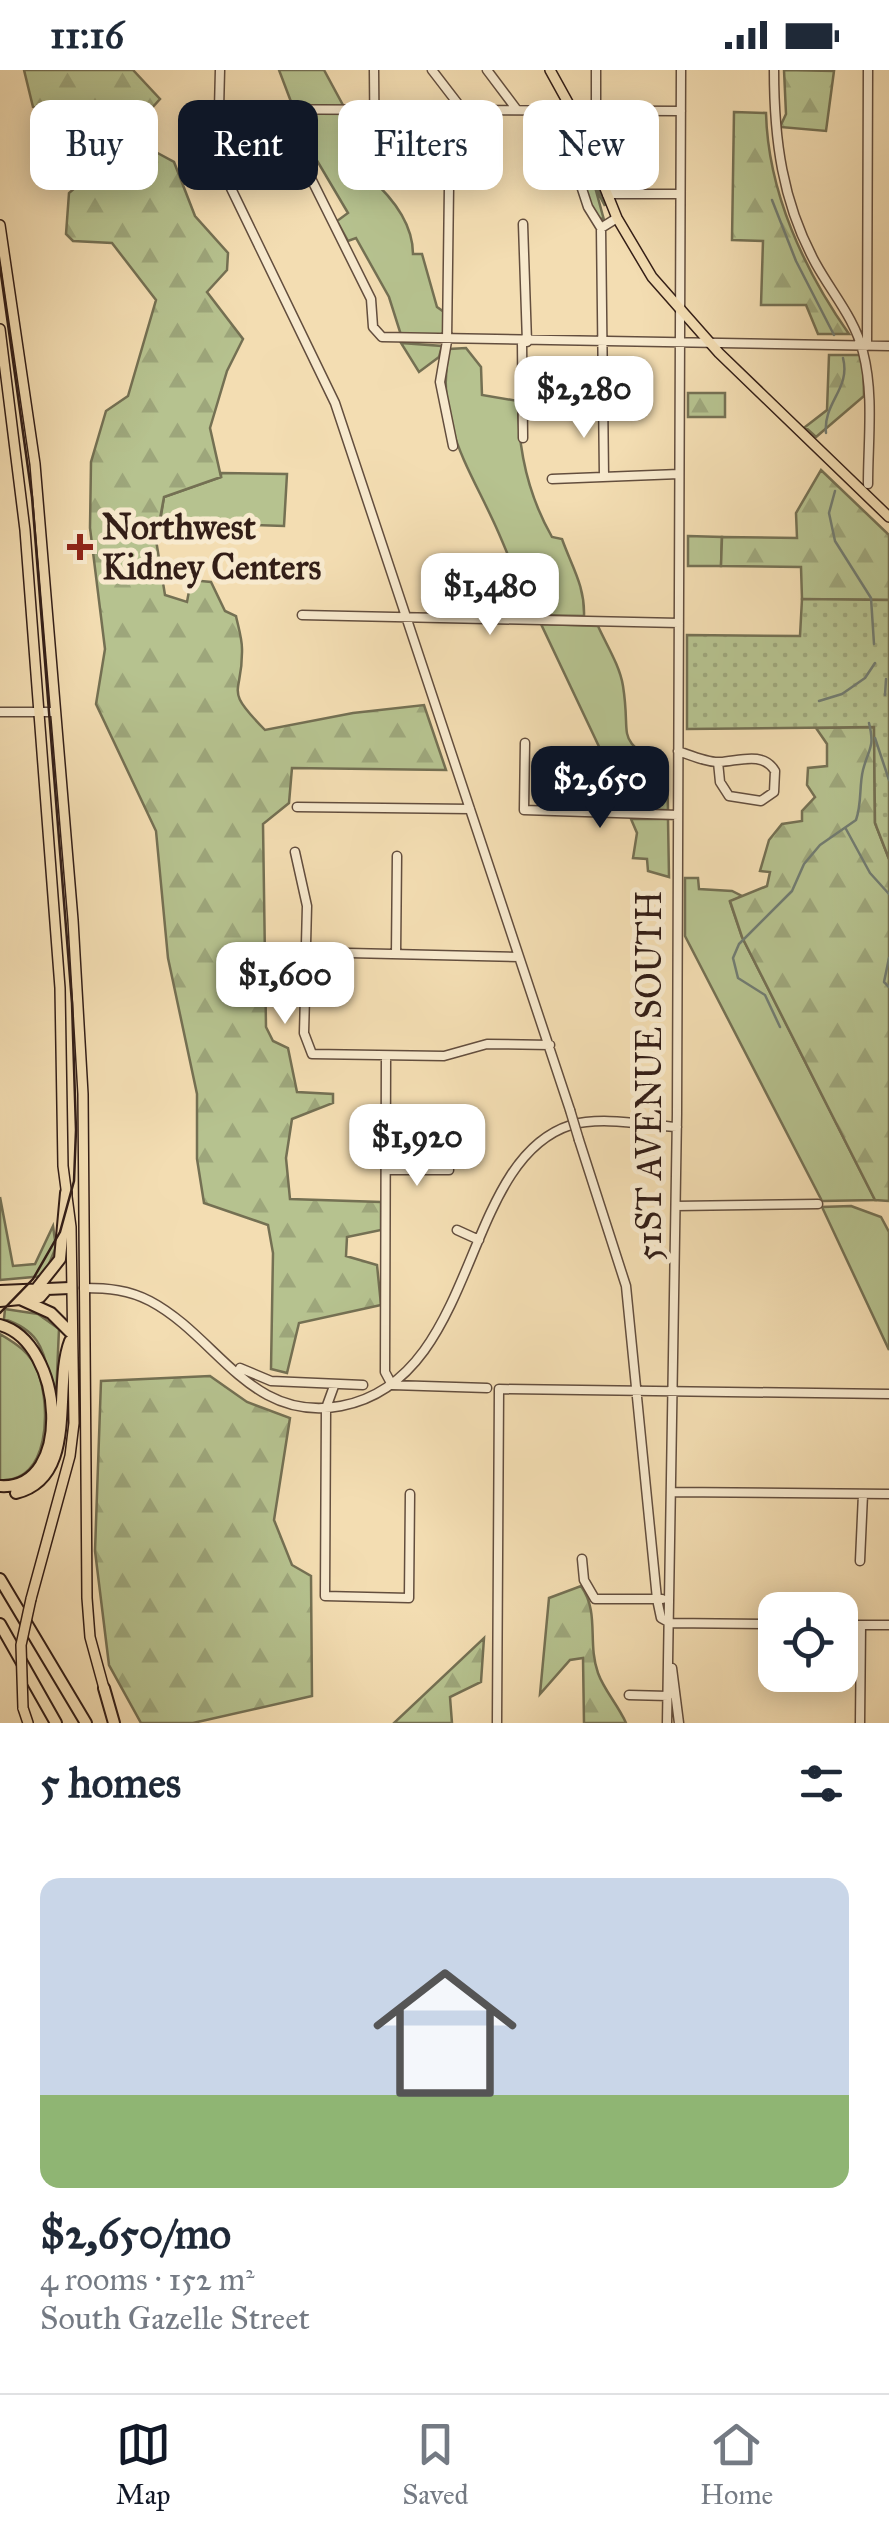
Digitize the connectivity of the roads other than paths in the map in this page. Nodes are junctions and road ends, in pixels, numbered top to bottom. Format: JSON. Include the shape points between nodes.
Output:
{"nodes":[{"id":1,"x":220,"y":70,"type":"edge"},
{"id":2,"x":374,"y":70,"type":"edge"},
{"id":3,"x":432,"y":70,"type":"edge"},
{"id":4,"x":487,"y":70,"type":"edge"},
{"id":5,"x":550,"y":70,"type":"edge"},
{"id":6,"x":596,"y":70,"type":"edge"},
{"id":7,"x":681,"y":70,"type":"edge"},
{"id":8,"x":774,"y":70,"type":"edge"},
{"id":9,"x":868,"y":70,"type":"edge"},
{"id":10,"x":219,"y":100,"type":"edge"},
{"id":11,"x":374,"y":100,"type":"edge"},
{"id":12,"x":455,"y":100,"type":"edge"},
{"id":13,"x":566,"y":100,"type":"edge"},
{"id":14,"x":596,"y":100,"type":"edge"},
{"id":15,"x":503,"y":110,"type":"edge"},
{"id":16,"x":517,"y":110,"type":"junction"},
{"id":17,"x":523,"y":110,"type":"edge"},
{"id":18,"x":659,"y":111,"type":"edge"},
{"id":19,"x":681,"y":111,"type":"junction"},
{"id":20,"x":231,"y":190,"type":"edge"},
{"id":21,"x":317,"y":190,"type":"edge"},
{"id":22,"x":449,"y":190,"type":"edge"},
{"id":23,"x":582,"y":190,"type":"edge"},
{"id":24,"x":605,"y":190,"type":"edge"},
{"id":25,"x":607,"y":194,"type":"junction"},
{"id":26,"x":680,"y":194,"type":"junction"},
{"id":27,"x":617,"y":218,"type":"junction"},
{"id":28,"x":523,"y":224,"type":"dead end"},
{"id":29,"x":0,"y":225,"type":"edge"},
{"id":30,"x":601,"y":228,"type":"junction"},
{"id":31,"x":13,"y":302,"type":"junction"},
{"id":32,"x":0,"y":304,"type":"edge"},
{"id":33,"x":867,"y":308,"type":"junction"},
{"id":34,"x":680,"y":312,"type":"junction"},
{"id":35,"x":846,"y":313,"type":"junction"},
{"id":36,"x":16,"y":322,"type":"junction"},
{"id":37,"x":0,"y":332,"type":"edge"},
{"id":38,"x":447,"y":341,"type":"junction"},
{"id":39,"x":525,"y":342,"type":"junction"},
{"id":40,"x":602,"y":343,"type":"junction"},
{"id":41,"x":680,"y":344,"type":"junction"},
{"id":42,"x":711,"y":344,"type":"junction"},
{"id":43,"x":738,"y":345,"type":"junction"},
{"id":44,"x":864,"y":346,"type":"junction"},
{"id":45,"x":889,"y":346,"type":"edge"},
{"id":46,"x":3,"y":362,"type":"edge"},
{"id":47,"x":730,"y":363,"type":"junction"},
{"id":48,"x":523,"y":438,"type":"dead end"},
{"id":49,"x":453,"y":446,"type":"dead end"},
{"id":50,"x":679,"y":474,"type":"junction"},
{"id":51,"x":604,"y":476,"type":"junction"},
{"id":52,"x":552,"y":479,"type":"dead end"},
{"id":53,"x":868,"y":484,"type":"dead end"},
{"id":54,"x":889,"y":518,"type":"edge"},
{"id":55,"x":302,"y":614,"type":"dead end"},
{"id":56,"x":407,"y":618,"type":"junction"},
{"id":57,"x":679,"y":622,"type":"junction"},
{"id":58,"x":0,"y":712,"type":"edge"},
{"id":59,"x":36,"y":712,"type":"junction"},
{"id":60,"x":54,"y":712,"type":"junction"},
{"id":61,"x":525,"y":743,"type":"dead end"},
{"id":62,"x":678,"y":751,"type":"junction"},
{"id":63,"x":718,"y":762,"type":"junction"},
{"id":64,"x":297,"y":807,"type":"dead end"},
{"id":65,"x":470,"y":810,"type":"junction"},
{"id":66,"x":678,"y":815,"type":"junction"},
{"id":67,"x":295,"y":852,"type":"dead end"},
{"id":68,"x":397,"y":856,"type":"dead end"},
{"id":69,"x":306,"y":952,"type":"junction"},
{"id":70,"x":396,"y":954,"type":"junction"},
{"id":71,"x":519,"y":957,"type":"junction"},
{"id":72,"x":305,"y":982,"type":"dead end"},
{"id":73,"x":305,"y":996,"type":"dead end"},
{"id":74,"x":550,"y":1045,"type":"junction"},
{"id":75,"x":386,"y":1056,"type":"junction"},
{"id":76,"x":677,"y":1126,"type":"junction"},
{"id":77,"x":386,"y":1170,"type":"junction"},
{"id":78,"x":449,"y":1170,"type":"dead end"},
{"id":79,"x":66,"y":1193,"type":"junction"},
{"id":80,"x":818,"y":1204,"type":"dead end"},
{"id":81,"x":676,"y":1206,"type":"junction"},
{"id":82,"x":457,"y":1230,"type":"dead end"},
{"id":83,"x":480,"y":1240,"type":"junction"},
{"id":84,"x":70,"y":1288,"type":"junction"},
{"id":85,"x":84,"y":1288,"type":"junction"},
{"id":86,"x":42,"y":1289,"type":"junction"},
{"id":87,"x":0,"y":1292,"type":"edge"},
{"id":88,"x":20,"y":1299,"type":"junction"},
{"id":89,"x":0,"y":1301,"type":"edge"},
{"id":90,"x":0,"y":1325,"type":"edge"},
{"id":91,"x":70,"y":1336,"type":"junction"},
{"id":92,"x":240,"y":1368,"type":"dead end"},
{"id":93,"x":362,"y":1385,"type":"dead end"},
{"id":94,"x":392,"y":1385,"type":"junction"},
{"id":95,"x":334,"y":1386,"type":"junction"},
{"id":96,"x":487,"y":1388,"type":"dead end"},
{"id":97,"x":636,"y":1393,"type":"junction"},
{"id":98,"x":673,"y":1394,"type":"junction"},
{"id":99,"x":889,"y":1394,"type":"edge"},
{"id":100,"x":326,"y":1408,"type":"junction"},
{"id":101,"x":0,"y":1490,"type":"edge"},
{"id":102,"x":672,"y":1492,"type":"junction"},
{"id":103,"x":410,"y":1494,"type":"dead end"},
{"id":104,"x":863,"y":1494,"type":"junction"},
{"id":105,"x":889,"y":1494,"type":"edge"},
{"id":106,"x":582,"y":1559,"type":"dead end"},
{"id":107,"x":860,"y":1562,"type":"dead end"},
{"id":108,"x":654,"y":1568,"type":"junction"},
{"id":109,"x":671,"y":1568,"type":"junction"},
{"id":110,"x":0,"y":1579,"type":"edge"},
{"id":111,"x":670,"y":1598,"type":"junction"},
{"id":112,"x":658,"y":1599,"type":"junction"},
{"id":113,"x":16,"y":1605,"type":"junction"},
{"id":114,"x":670,"y":1623,"type":"junction"},
{"id":115,"x":0,"y":1624,"type":"edge"},
{"id":116,"x":758,"y":1624,"type":"edge"},
{"id":117,"x":858,"y":1625,"type":"edge"},
{"id":118,"x":862,"y":1625,"type":"junction"},
{"id":119,"x":889,"y":1626,"type":"edge"},
{"id":120,"x":669,"y":1659,"type":"junction"},
{"id":121,"x":104,"y":1688,"type":"joint"},
{"id":122,"x":628,"y":1695,"type":"dead end"},
{"id":123,"x":668,"y":1696,"type":"junction"},
{"id":124,"x":28,"y":1723,"type":"edge"},
{"id":125,"x":56,"y":1723,"type":"edge"},
{"id":126,"x":86,"y":1723,"type":"edge"},
{"id":127,"x":94,"y":1723,"type":"edge"},
{"id":128,"x":116,"y":1723,"type":"edge"},
{"id":129,"x":498,"y":1723,"type":"edge"},
{"id":130,"x":667,"y":1723,"type":"edge"},
{"id":131,"x":679,"y":1723,"type":"edge"},
{"id":132,"x":860,"y":1723,"type":"edge"}],
"edges":[{"from":1,"to":10,"type":"street"},
{"from":2,"to":11,"type":"street"},
{"from":3,"to":12,"type":"street"},
{"from":4,"to":16,"type":"street"},
{"from":5,"to":13,"type":"main road"},
{"from":6,"to":14,"type":"street"},
{"from":7,"to":19,"type":"street","name":"51ST AVENUE SOUTH"},
{"from":8,"to":35,"type":"street","via":[[775,134],[790,202]]},
{"from":9,"to":33,"type":"street"},
{"from":15,"to":16,"type":"street"},
{"from":16,"to":17,"type":"street"},
{"from":18,"to":19,"type":"street"},
{"from":19,"to":26,"type":"street","name":"51ST AVENUE SOUTH"},
{"from":20,"to":56,"type":"street","via":[[324,377]]},
{"from":21,"to":38,"type":"street","via":[[371,299],[375,332]]},
{"from":22,"to":38,"type":"street"},
{"from":23,"to":30,"type":"street"},
{"from":24,"to":25,"type":"main road"},
{"from":25,"to":26,"type":"street"},
{"from":25,"to":27,"type":"main road"},
{"from":26,"to":34,"type":"street","name":"51ST AVENUE SOUTH"},
{"from":27,"to":30,"type":"street"},
{"from":27,"to":34,"type":"main road"},
{"from":28,"to":39,"type":"street"},
{"from":29,"to":31,"type":"main road"},
{"from":30,"to":40,"type":"street"},
{"from":31,"to":32,"type":"street"},
{"from":31,"to":36,"type":"main road"},
{"from":33,"to":35,"type":"street"},
{"from":33,"to":44,"type":"street"},
{"from":34,"to":41,"type":"street","name":"51ST AVENUE SOUTH"},
{"from":34,"to":42,"type":"main road"},
{"from":35,"to":44,"type":"street"},
{"from":36,"to":37,"type":"street"},
{"from":36,"to":60,"type":"main road"},
{"from":37,"to":46,"type":"main road"},
{"from":38,"to":39,"type":"street"},
{"from":38,"to":49,"type":"street","via":[[440,382]]},
{"from":39,"to":40,"type":"street"},
{"from":39,"to":48,"type":"street"},
{"from":40,"to":41,"type":"street"},
{"from":40,"to":51,"type":"street"},
{"from":41,"to":42,"type":"street"},
{"from":41,"to":50,"type":"street","name":"51ST AVENUE SOUTH"},
{"from":42,"to":43,"type":"street"},
{"from":42,"to":47,"type":"main road"},
{"from":43,"to":44,"type":"street"},
{"from":43,"to":47,"type":"street"},
{"from":44,"to":45,"type":"street"},
{"from":44,"to":53,"type":"street"},
{"from":46,"to":59,"type":"main road","via":[[22,498]]},
{"from":47,"to":54,"type":"main road"},
{"from":50,"to":51,"type":"street"},
{"from":50,"to":57,"type":"street","name":"51ST AVENUE SOUTH"},
{"from":51,"to":52,"type":"street"},
{"from":55,"to":56,"type":"street"},
{"from":56,"to":57,"type":"street"},
{"from":56,"to":65,"type":"street"},
{"from":57,"to":62,"type":"street","name":"51ST AVENUE SOUTH"},
{"from":58,"to":59,"type":"street"},
{"from":59,"to":60,"type":"street"},
{"from":59,"to":79,"type":"main road","via":[[60,988]]},
{"from":60,"to":85,"type":"main road","via":[[83,1094]]},
{"from":61,"to":66,"type":"street","via":[[524,810]]},
{"from":62,"to":63,"type":"street"},
{"from":62,"to":66,"type":"street","name":"51ST AVENUE SOUTH"},
{"from":63,"to":63,"type":"street","via":[[729,796],[761,802],[773,793],[772,764],[748,758]]},
{"from":64,"to":65,"type":"street"},
{"from":65,"to":71,"type":"street"},
{"from":66,"to":76,"type":"street","name":"51ST AVENUE SOUTH"},
{"from":67,"to":69,"type":"street","via":[[307,906]]},
{"from":68,"to":70,"type":"street"},
{"from":69,"to":70,"type":"street"},
{"from":69,"to":72,"type":"street"},
{"from":70,"to":71,"type":"street"},
{"from":71,"to":74,"type":"street"},
{"from":73,"to":75,"type":"street","via":[[309,1052]]},
{"from":74,"to":75,"type":"street","via":[[487,1044],[444,1056]]},
{"from":74,"to":97,"type":"street","bridge":true,"via":[[626,1286]]},
{"from":75,"to":77,"type":"street"},
{"from":76,"to":81,"type":"street","name":"51ST AVENUE SOUTH"},
{"from":76,"to":83,"type":"street","via":[[589,1122],[548,1136],[517,1166]]},
{"from":77,"to":78,"type":"street"},
{"from":77,"to":94,"type":"street","via":[[384,1357]]},
{"from":79,"to":84,"type":"main road"},
{"from":79,"to":86,"type":"highway","via":[[60,1259]]},
{"from":80,"to":81,"type":"street"},
{"from":81,"to":98,"type":"street","name":"51ST AVENUE SOUTH"},
{"from":82,"to":83,"type":"street"},
{"from":83,"to":94,"type":"street","via":[[431,1342]]},
{"from":84,"to":85,"type":"main road"},
{"from":84,"to":86,"type":"highway"},
{"from":84,"to":91,"type":"main road"},
{"from":85,"to":100,"type":"street","via":[[121,1290],[153,1302],[252,1389],[287,1404]]},
{"from":85,"to":121,"type":"main road","via":[[87,1598]]},
{"from":86,"to":87,"type":"highway"},
{"from":86,"to":88,"type":"highway","via":[[40,1296]]},
{"from":88,"to":89,"type":"highway"},
{"from":88,"to":91,"type":"highway","via":[[51,1313]]},
{"from":90,"to":101,"type":"highway","via":[[23,1334],[41,1356],[49,1436],[38,1474]]},
{"from":91,"to":101,"type":"highway","via":[[50,1470],[30,1489]]},
{"from":91,"to":124,"type":"main road","bridge":true,"via":[[70,1456],[20,1646]]},
{"from":92,"to":95,"type":"street","via":[[271,1380]]},
{"from":93,"to":95,"type":"street"},
{"from":94,"to":96,"type":"street"},
{"from":94,"to":100,"type":"street"},
{"from":95,"to":100,"type":"street"},
{"from":97,"to":98,"type":"street"},
{"from":97,"to":108,"type":"street"},
{"from":97,"to":129,"type":"street","via":[[499,1388]]},
{"from":98,"to":99,"type":"street"},
{"from":98,"to":102,"type":"street","name":"51ST AVENUE SOUTH"},
{"from":100,"to":103,"type":"street","via":[[324,1596],[409,1598]]},
{"from":102,"to":104,"type":"street"},
{"from":102,"to":109,"type":"street","name":"51ST AVENUE SOUTH"},
{"from":104,"to":105,"type":"street"},
{"from":104,"to":107,"type":"street"},
{"from":106,"to":112,"type":"street","via":[[595,1599]]},
{"from":108,"to":109,"type":"street"},
{"from":108,"to":112,"type":"street"},
{"from":109,"to":111,"type":"street","name":"51ST AVENUE SOUTH"},
{"from":110,"to":113,"type":"highway"},
{"from":111,"to":112,"type":"street"},
{"from":111,"to":114,"type":"street","name":"51ST AVENUE SOUTH"},
{"from":112,"to":114,"type":"street"},
{"from":113,"to":126,"type":"highway"},
{"from":113,"to":127,"type":"highway"},
{"from":114,"to":116,"type":"street"},
{"from":114,"to":120,"type":"street","name":"51ST AVENUE SOUTH"},
{"from":115,"to":125,"type":"highway"},
{"from":117,"to":118,"type":"street"},
{"from":118,"to":119,"type":"street"},
{"from":118,"to":132,"type":"street"},
{"from":120,"to":123,"type":"street","name":"51ST AVENUE SOUTH"},
{"from":120,"to":131,"type":"street"},
{"from":121,"to":128,"type":"highway"},
{"from":122,"to":123,"type":"street"},
{"from":123,"to":130,"type":"street","name":"51ST AVENUE SOUTH"}]}
